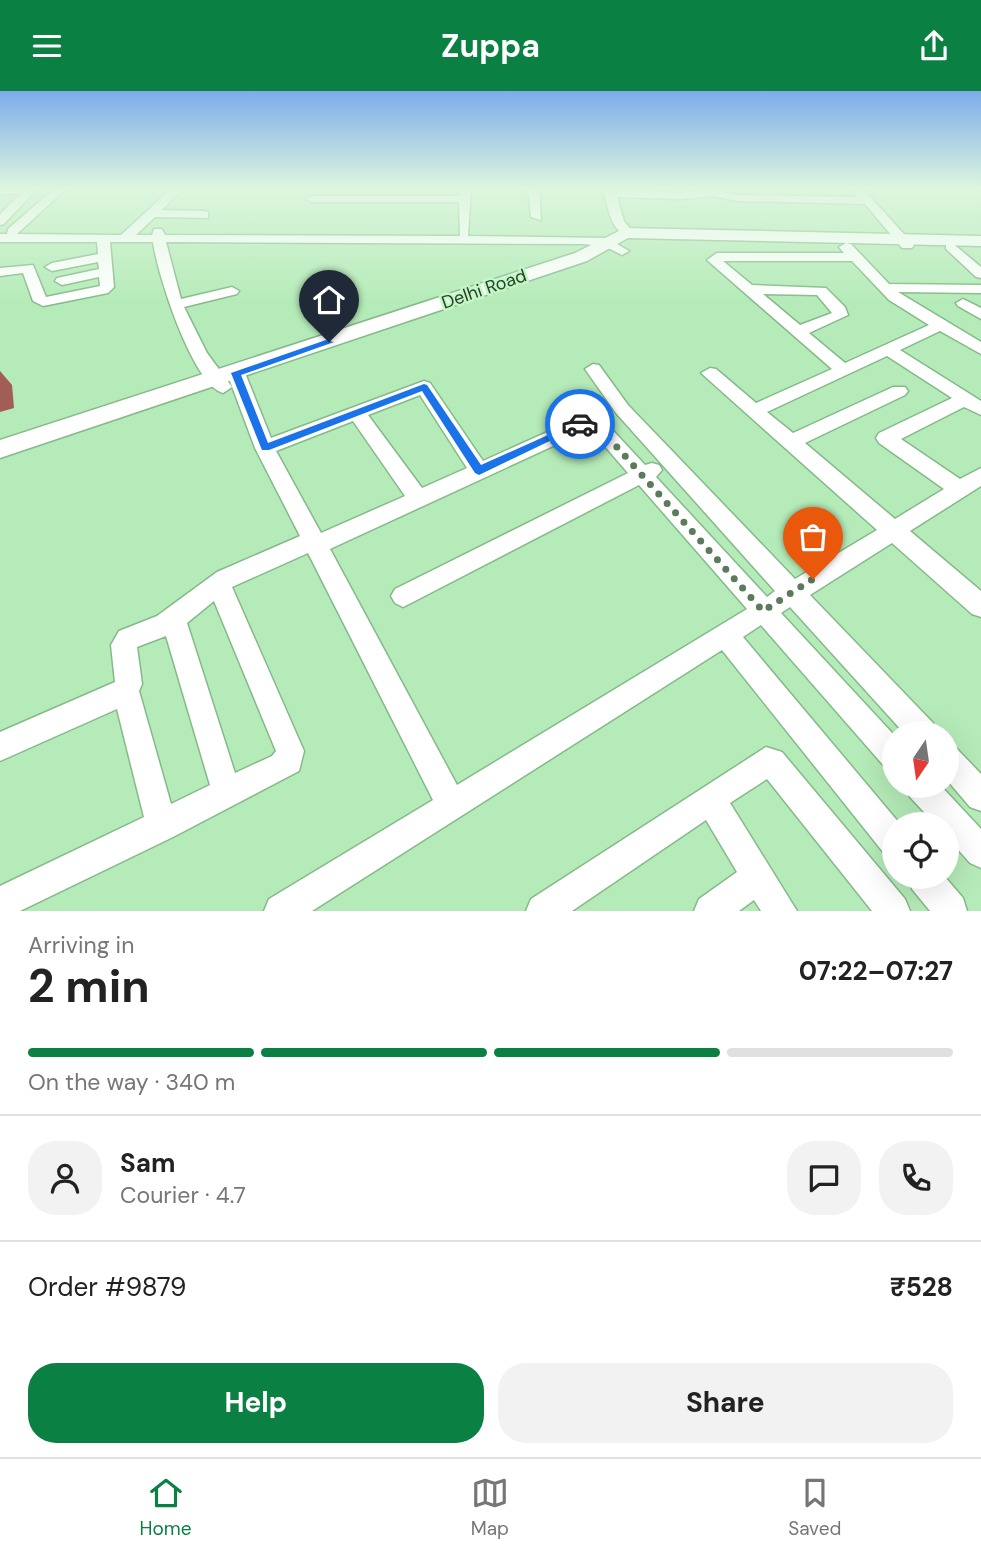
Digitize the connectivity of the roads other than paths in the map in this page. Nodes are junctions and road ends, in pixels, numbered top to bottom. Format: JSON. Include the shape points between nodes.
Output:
{"nodes":[{"id":1,"x":138,"y":226,"type":"edge"},
{"id":2,"x":464,"y":226,"type":"edge"},
{"id":3,"x":619,"y":226,"type":"edge"},
{"id":4,"x":890,"y":226,"type":"edge"},
{"id":5,"x":464,"y":233,"type":"junction"},
{"id":6,"x":4,"y":234,"type":"edge"},
{"id":7,"x":128,"y":235,"type":"junction"},
{"id":8,"x":158,"y":235,"type":"junction"},
{"id":9,"x":103,"y":239,"type":"junction"},
{"id":10,"x":668,"y":239,"type":"junction"},
{"id":11,"x":566,"y":240,"type":"junction"},
{"id":12,"x":621,"y":240,"type":"junction"},
{"id":13,"x":904,"y":242,"type":"junction"},
{"id":14,"x":981,"y":244,"type":"edge"},
{"id":15,"x":951,"y":246,"type":"junction"},
{"id":16,"x":848,"y":250,"type":"junction"},
{"id":17,"x":573,"y":260,"type":"junction"},
{"id":18,"x":106,"y":264,"type":"junction"},
{"id":19,"x":52,"y":267,"type":"dead end"},
{"id":20,"x":0,"y":272,"type":"edge"},
{"id":21,"x":981,"y":274,"type":"edge"},
{"id":22,"x":62,"y":281,"type":"dead end"},
{"id":23,"x":886,"y":288,"type":"junction"},
{"id":24,"x":748,"y":289,"type":"junction"},
{"id":25,"x":981,"y":289,"type":"edge"},
{"id":26,"x":232,"y":291,"type":"dead end"},
{"id":27,"x":962,"y":303,"type":"dead end"},
{"id":28,"x":176,"y":305,"type":"junction"},
{"id":29,"x":981,"y":314,"type":"edge"},
{"id":30,"x":941,"y":325,"type":"junction"},
{"id":31,"x":981,"y":331,"type":"edge"},
{"id":32,"x":798,"y":332,"type":"junction"},
{"id":33,"x":963,"y":338,"type":"junction"},
{"id":34,"x":887,"y":349,"type":"junction"},
{"id":35,"x":981,"y":349,"type":"edge"},
{"id":36,"x":841,"y":368,"type":"junction"},
{"id":37,"x":593,"y":369,"type":"dead end"},
{"id":38,"x":710,"y":373,"type":"dead end"},
{"id":39,"x":229,"y":380,"type":"junction"},
{"id":40,"x":899,"y":391,"type":"dead end"},
{"id":41,"x":973,"y":404,"type":"edge"},
{"id":42,"x":622,"y":409,"type":"junction"},
{"id":43,"x":754,"y":411,"type":"junction"},
{"id":44,"x":357,"y":412,"type":"junction"},
{"id":45,"x":592,"y":419,"type":"junction"},
{"id":46,"x":791,"y":442,"type":"junction"},
{"id":47,"x":265,"y":448,"type":"junction"},
{"id":48,"x":0,"y":449,"type":"edge"},
{"id":49,"x":0,"y":462,"type":"edge"},
{"id":50,"x":670,"y":462,"type":"junction"},
{"id":51,"x":479,"y":471,"type":"junction"},
{"id":52,"x":642,"y":474,"type":"junction"},
{"id":53,"x":981,"y":476,"type":"edge"},
{"id":54,"x":960,"y":489,"type":"junction"},
{"id":55,"x":417,"y":498,"type":"junction"},
{"id":56,"x":894,"y":530,"type":"junction"},
{"id":57,"x":314,"y":544,"type":"junction"},
{"id":58,"x":219,"y":584,"type":"junction"},
{"id":59,"x":793,"y":592,"type":"junction"},
{"id":60,"x":403,"y":596,"type":"dead end"},
{"id":61,"x":981,"y":606,"type":"edge"},
{"id":62,"x":763,"y":611,"type":"junction"},
{"id":63,"x":173,"y":619,"type":"junction"},
{"id":64,"x":725,"y":635,"type":"junction"},
{"id":65,"x":126,"y":691,"type":"junction"},
{"id":66,"x":912,"y":721,"type":"edge"},
{"id":67,"x":882,"y":743,"type":"edge"},
{"id":68,"x":0,"y":747,"type":"edge"},
{"id":69,"x":959,"y":772,"type":"edge"},
{"id":70,"x":227,"y":793,"type":"junction"},
{"id":71,"x":981,"y":796,"type":"edge"},
{"id":72,"x":932,"y":798,"type":"edge"},
{"id":73,"x":709,"y":799,"type":"junction"},
{"id":74,"x":452,"y":806,"type":"junction"},
{"id":75,"x":162,"y":826,"type":"junction"},
{"id":76,"x":882,"y":826,"type":"edge"},
{"id":77,"x":981,"y":852,"type":"edge"},
{"id":78,"x":759,"y":877,"type":"junction"},
{"id":79,"x":934,"y":889,"type":"edge"},
{"id":80,"x":0,"y":903,"type":"edge"},
{"id":81,"x":951,"y":910,"type":"edge"},
{"id":82,"x":281,"y":911,"type":"edge"},
{"id":83,"x":543,"y":911,"type":"edge"},
{"id":84,"x":711,"y":911,"type":"edge"},
{"id":85,"x":780,"y":911,"type":"edge"},
{"id":86,"x":892,"y":911,"type":"edge"}],
"edges":[{"from":1,"to":7,"type":"street"},
{"from":2,"to":5,"type":"street"},
{"from":3,"to":12,"type":"street"},
{"from":4,"to":13,"type":"street"},
{"from":5,"to":8,"type":"street"},
{"from":5,"to":12,"type":"street"},
{"from":6,"to":7,"type":"street"},
{"from":6,"to":9,"type":"street"},
{"from":7,"to":8,"type":"street"},
{"from":7,"to":9,"type":"street"},
{"from":8,"to":11,"type":"street"},
{"from":8,"to":28,"type":"street"},
{"from":9,"to":18,"type":"street"},
{"from":10,"to":12,"type":"main road"},
{"from":10,"to":13,"type":"main road"},
{"from":10,"to":16,"type":"main road"},
{"from":11,"to":12,"type":"street"},
{"from":11,"to":17,"type":"main road","via":[[576,252]]},
{"from":12,"to":17,"type":"main road","name":"Delhi Road"},
{"from":12,"to":39,"type":"main road"},
{"from":13,"to":14,"type":"main road"},
{"from":13,"to":15,"type":"main road"},
{"from":13,"to":16,"type":"main road"},
{"from":14,"to":15,"type":"main road"},
{"from":15,"to":21,"type":"street"},
{"from":16,"to":23,"type":"street"},
{"from":16,"to":24,"type":"street","via":[[715,258]]},
{"from":17,"to":39,"type":"main road","name":"Delhi Road"},
{"from":18,"to":19,"type":"street"},
{"from":18,"to":20,"type":"street","via":[[107,287],[103,290],[43,302],[28,268]]},
{"from":18,"to":22,"type":"street"},
{"from":23,"to":25,"type":"street"},
{"from":23,"to":30,"type":"street"},
{"from":24,"to":32,"type":"street"},
{"from":24,"to":32,"type":"street","via":[[821,291],[840,310],[840,315]]},
{"from":26,"to":28,"type":"street"},
{"from":27,"to":29,"type":"street"},
{"from":28,"to":39,"type":"street","via":[[185,326]]},
{"from":30,"to":33,"type":"street"},
{"from":30,"to":34,"type":"street"},
{"from":31,"to":33,"type":"street"},
{"from":32,"to":36,"type":"street"},
{"from":33,"to":35,"type":"street"},
{"from":34,"to":36,"type":"street"},
{"from":34,"to":41,"type":"street"},
{"from":36,"to":43,"type":"street"},
{"from":37,"to":42,"type":"street"},
{"from":38,"to":43,"type":"street"},
{"from":39,"to":47,"type":"street"},
{"from":39,"to":48,"type":"main road","name":"Delhi Road"},
{"from":39,"to":49,"type":"main road"},
{"from":40,"to":46,"type":"street"},
{"from":41,"to":54,"type":"street","via":[[887,438]]},
{"from":42,"to":45,"type":"street"},
{"from":42,"to":50,"type":"street"},
{"from":43,"to":46,"type":"street"},
{"from":44,"to":47,"type":"street"},
{"from":44,"to":51,"type":"street","via":[[424,387]]},
{"from":44,"to":55,"type":"street"},
{"from":45,"to":51,"type":"street"},
{"from":45,"to":52,"type":"street"},
{"from":46,"to":56,"type":"street"},
{"from":47,"to":57,"type":"street"},
{"from":50,"to":52,"type":"street"},
{"from":50,"to":59,"type":"street"},
{"from":51,"to":55,"type":"street"},
{"from":52,"to":60,"type":"street"},
{"from":52,"to":62,"type":"street"},
{"from":53,"to":54,"type":"street"},
{"from":54,"to":56,"type":"street"},
{"from":55,"to":57,"type":"street"},
{"from":56,"to":59,"type":"street"},
{"from":56,"to":61,"type":"street"},
{"from":57,"to":58,"type":"street"},
{"from":57,"to":74,"type":"street"},
{"from":58,"to":63,"type":"street"},
{"from":58,"to":70,"type":"street","via":[[290,751],[289,761],[282,766]]},
{"from":59,"to":62,"type":"street"},
{"from":59,"to":66,"type":"street"},
{"from":62,"to":64,"type":"street"},
{"from":62,"to":67,"type":"street"},
{"from":63,"to":65,"type":"street","via":[[125,642]]},
{"from":63,"to":70,"type":"street"},
{"from":64,"to":74,"type":"street"},
{"from":64,"to":76,"type":"street"},
{"from":65,"to":68,"type":"street"},
{"from":65,"to":75,"type":"street"},
{"from":69,"to":71,"type":"street"},
{"from":70,"to":75,"type":"street"},
{"from":72,"to":77,"type":"street"},
{"from":73,"to":78,"type":"street"},
{"from":73,"to":83,"type":"street"},
{"from":73,"to":86,"type":"street","via":[[772,762]]},
{"from":74,"to":82,"type":"street"},
{"from":75,"to":80,"type":"street"},
{"from":78,"to":84,"type":"street"},
{"from":78,"to":85,"type":"street"},
{"from":79,"to":81,"type":"street"}]}
